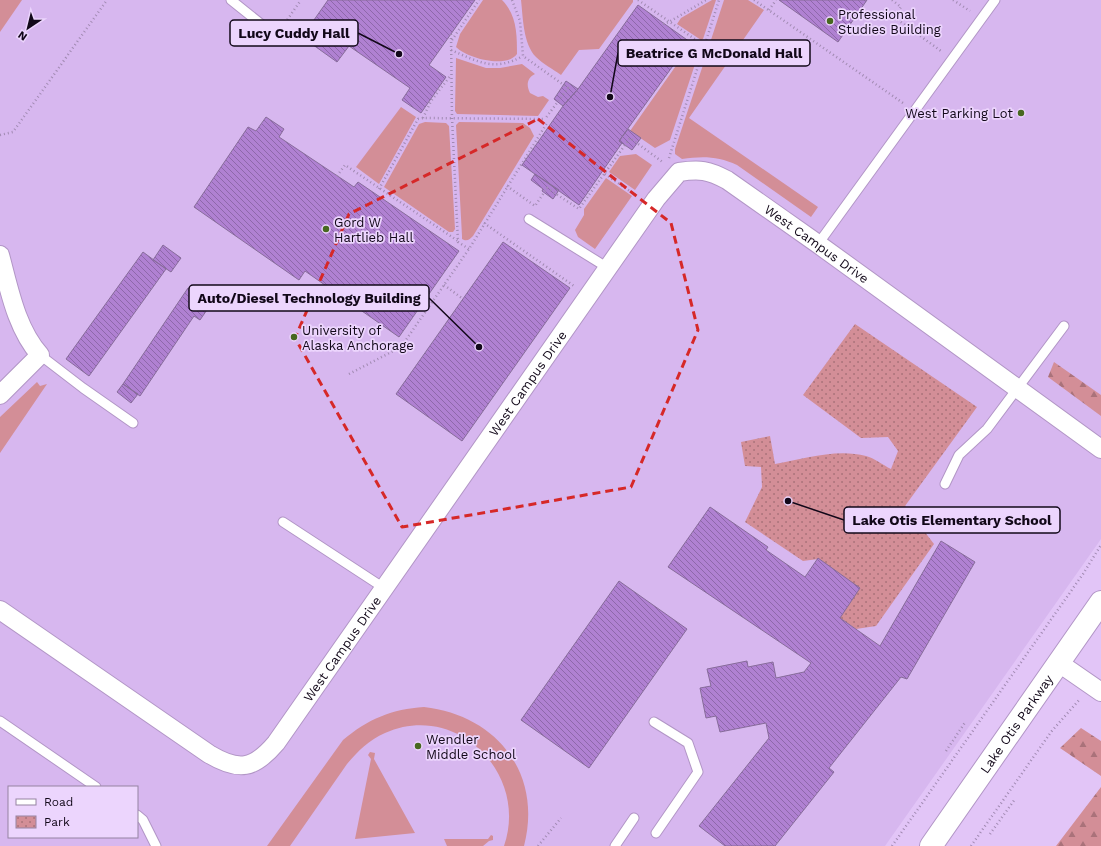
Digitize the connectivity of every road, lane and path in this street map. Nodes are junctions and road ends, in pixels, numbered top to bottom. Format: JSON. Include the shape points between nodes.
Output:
{"nodes":[{"id":1,"x":107,"y":0,"type":"edge"},
{"id":2,"x":231,"y":0,"type":"edge"},
{"id":3,"x":301,"y":0,"type":"edge"},
{"id":4,"x":479,"y":0,"type":"edge"},
{"id":5,"x":512,"y":0,"type":"edge"},
{"id":6,"x":638,"y":0,"type":"edge"},
{"id":7,"x":706,"y":0,"type":"edge"},
{"id":8,"x":719,"y":0,"type":"edge"},
{"id":9,"x":754,"y":0,"type":"edge"},
{"id":10,"x":776,"y":0,"type":"edge"},
{"id":11,"x":892,"y":0,"type":"edge"},
{"id":12,"x":953,"y":0,"type":"edge"},
{"id":13,"x":995,"y":0,"type":"edge"},
{"id":14,"x":975,"y":6,"type":"dead end"},
{"id":15,"x":769,"y":10,"type":"junction"},
{"id":16,"x":669,"y":22,"type":"junction"},
{"id":17,"x":285,"y":23,"type":"dead end"},
{"id":18,"x":663,"y":24,"type":"dead end"},
{"id":19,"x":266,"y":28,"type":"dead end"},
{"id":20,"x":451,"y":34,"type":"dead end"},
{"id":21,"x":451,"y":40,"type":"junction"},
{"id":22,"x":704,"y":47,"type":"junction"},
{"id":23,"x":451,"y":50,"type":"junction"},
{"id":24,"x":943,"y":52,"type":"dead end"},
{"id":25,"x":523,"y":56,"type":"junction"},
{"id":26,"x":728,"y":62,"type":"dead end"},
{"id":27,"x":451,"y":74,"type":"junction"},
{"id":28,"x":906,"y":105,"type":"dead end"},
{"id":29,"x":423,"y":118,"type":"junction"},
{"id":30,"x":452,"y":118,"type":"junction"},
{"id":31,"x":545,"y":119,"type":"junction"},
{"id":32,"x":547,"y":123,"type":"junction"},
{"id":33,"x":548,"y":127,"type":"dead end"},
{"id":34,"x":0,"y":135,"type":"edge"},
{"id":35,"x":605,"y":174,"type":"junction"},
{"id":36,"x":337,"y":176,"type":"dead end"},
{"id":37,"x":507,"y":186,"type":"junction"},
{"id":38,"x":380,"y":189,"type":"junction"},
{"id":39,"x":637,"y":196,"type":"dead end"},
{"id":40,"x":529,"y":219,"type":"dead end"},
{"id":41,"x":484,"y":224,"type":"junction"},
{"id":42,"x":458,"y":242,"type":"junction"},
{"id":43,"x":818,"y":244,"type":"junction"},
{"id":44,"x":468,"y":249,"type":"junction"},
{"id":45,"x":0,"y":255,"type":"edge"},
{"id":46,"x":608,"y":268,"type":"junction"},
{"id":47,"x":444,"y":286,"type":"junction"},
{"id":48,"x":575,"y":286,"type":"dead end"},
{"id":49,"x":463,"y":299,"type":"dead end"},
{"id":50,"x":1064,"y":326,"type":"dead end"},
{"id":51,"x":40,"y":355,"type":"junction"},
{"id":52,"x":349,"y":374,"type":"dead end"},
{"id":53,"x":1017,"y":388,"type":"junction"},
{"id":54,"x":0,"y":396,"type":"edge"},
{"id":55,"x":133,"y":423,"type":"dead end"},
{"id":56,"x":1101,"y":449,"type":"edge"},
{"id":57,"x":945,"y":484,"type":"dead end"},
{"id":58,"x":283,"y":522,"type":"dead end"},
{"id":59,"x":1101,"y":545,"type":"edge"},
{"id":60,"x":384,"y":588,"type":"junction"},
{"id":61,"x":1101,"y":602,"type":"edge"},
{"id":62,"x":0,"y":610,"type":"edge"},
{"id":63,"x":1059,"y":663,"type":"junction"},
{"id":64,"x":1095,"y":688,"type":"edge"},
{"id":65,"x":0,"y":720,"type":"edge"},
{"id":66,"x":966,"y":721,"type":"dead end"},
{"id":67,"x":654,"y":722,"type":"dead end"},
{"id":68,"x":946,"y":751,"type":"dead end"},
{"id":69,"x":95,"y":786,"type":"edge"},
{"id":70,"x":1015,"y":799,"type":"dead end"},
{"id":71,"x":138,"y":816,"type":"edge"},
{"id":72,"x":561,"y":818,"type":"dead end"},
{"id":73,"x":634,"y":818,"type":"dead end"},
{"id":74,"x":656,"y":833,"type":"dead end"},
{"id":75,"x":990,"y":834,"type":"dead end"},
{"id":76,"x":156,"y":846,"type":"edge"},
{"id":77,"x":538,"y":846,"type":"edge"},
{"id":78,"x":615,"y":846,"type":"edge"},
{"id":79,"x":892,"y":846,"type":"edge"},
{"id":80,"x":931,"y":846,"type":"edge"},
{"id":81,"x":971,"y":846,"type":"edge"}],
"edges":[{"from":1,"to":34,"type":"path","via":[[13,132]]},
{"from":2,"to":19,"type":"lane"},
{"from":3,"to":17,"type":"path"},
{"from":4,"to":21,"type":"path"},
{"from":5,"to":25,"type":"path","via":[[520,21]]},
{"from":6,"to":16,"type":"path"},
{"from":7,"to":16,"type":"path"},
{"from":8,"to":22,"type":"path"},
{"from":9,"to":15,"type":"path"},
{"from":10,"to":15,"type":"path"},
{"from":11,"to":24,"type":"path","via":[[901,6],[894,17]]},
{"from":12,"to":14,"type":"path","via":[[971,12]]},
{"from":13,"to":43,"type":"lane"},
{"from":15,"to":28,"type":"path"},
{"from":16,"to":18,"type":"path"},
{"from":16,"to":22,"type":"path"},
{"from":20,"to":21,"type":"path"},
{"from":21,"to":23,"type":"path"},
{"from":22,"to":26,"type":"path"},
{"from":22,"to":35,"type":"path","via":[[666,165],[630,138]]},
{"from":23,"to":25,"type":"path","via":[[484,65],[510,63]]},
{"from":23,"to":27,"type":"path"},
{"from":25,"to":31,"type":"path","via":[[568,88]]},
{"from":27,"to":29,"type":"path","via":[[431,101]]},
{"from":27,"to":30,"type":"path"},
{"from":29,"to":30,"type":"path"},
{"from":29,"to":38,"type":"path","via":[[418,119]]},
{"from":30,"to":31,"type":"path"},
{"from":30,"to":42,"type":"path"},
{"from":31,"to":32,"type":"path"},
{"from":32,"to":33,"type":"path"},
{"from":32,"to":37,"type":"path"},
{"from":35,"to":37,"type":"path","via":[[579,210],[548,188],[535,206]]},
{"from":35,"to":39,"type":"path"},
{"from":36,"to":38,"type":"path","via":[[345,165]]},
{"from":37,"to":41,"type":"path"},
{"from":38,"to":42,"type":"path"},
{"from":40,"to":46,"type":"lane"},
{"from":41,"to":44,"type":"path"},
{"from":41,"to":48,"type":"path"},
{"from":42,"to":44,"type":"path"},
{"from":43,"to":46,"type":"street","name":"West Campus Drive","via":[[712,172],[679,172],[669,182]]},
{"from":43,"to":53,"type":"street","name":"West Campus Drive"},
{"from":44,"to":47,"type":"path"},
{"from":45,"to":51,"type":"street","via":[[17,312]]},
{"from":46,"to":60,"type":"street","name":"West Campus Drive"},
{"from":47,"to":49,"type":"path"},
{"from":47,"to":52,"type":"path","via":[[401,346]]},
{"from":50,"to":53,"type":"lane"},
{"from":51,"to":54,"type":"street"},
{"from":51,"to":55,"type":"lane"},
{"from":53,"to":56,"type":"street","name":"West Campus Drive"},
{"from":53,"to":57,"type":"lane","via":[[987,429],[959,455]]},
{"from":58,"to":60,"type":"lane"},
{"from":59,"to":79,"type":"path"},
{"from":60,"to":62,"type":"street","name":"West Campus Drive","via":[[276,743],[255,763],[242,765],[226,764],[209,754]]},
{"from":61,"to":63,"type":"main road","name":"Lake Otis Parkway"},
{"from":63,"to":64,"type":"street"},
{"from":63,"to":80,"type":"main road","name":"Lake Otis Parkway"},
{"from":64,"to":81,"type":"path","via":[[1051,732]]},
{"from":65,"to":69,"type":"lane"},
{"from":66,"to":68,"type":"path"},
{"from":67,"to":74,"type":"lane","via":[[688,743],[698,772]]},
{"from":70,"to":75,"type":"path"},
{"from":71,"to":76,"type":"lane","via":[[143,820]]},
{"from":72,"to":77,"type":"path"},
{"from":73,"to":78,"type":"lane"}]}
